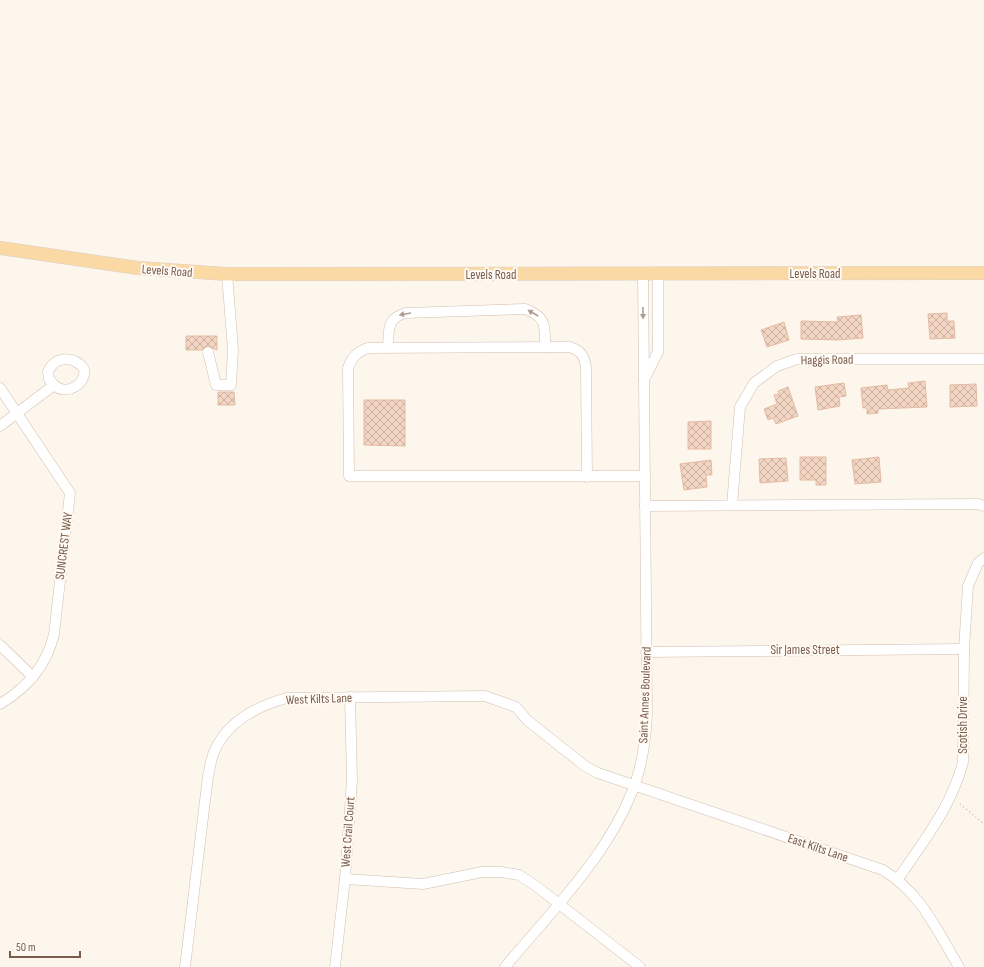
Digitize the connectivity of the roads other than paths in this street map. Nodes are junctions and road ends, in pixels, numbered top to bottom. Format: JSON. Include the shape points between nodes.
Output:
{"nodes":[{"id":1,"x":0,"y":248,"type":"edge"},
{"id":2,"x":227,"y":274,"type":"junction"},
{"id":3,"x":643,"y":274,"type":"junction"},
{"id":4,"x":658,"y":274,"type":"junction"},
{"id":5,"x":984,"y":274,"type":"edge"},
{"id":6,"x":544,"y":347,"type":"junction"},
{"id":7,"x":388,"y":348,"type":"junction"},
{"id":8,"x":208,"y":352,"type":"dead end"},
{"id":9,"x":984,"y":359,"type":"edge"},
{"id":10,"x":644,"y":380,"type":"junction"},
{"id":11,"x":54,"y":384,"type":"dead end"},
{"id":12,"x":0,"y":388,"type":"edge"},
{"id":13,"x":17,"y":414,"type":"junction"},
{"id":14,"x":0,"y":426,"type":"edge"},
{"id":15,"x":645,"y":476,"type":"junction"},
{"id":16,"x":587,"y":477,"type":"junction"},
{"id":17,"x":732,"y":505,"type":"junction"},
{"id":18,"x":645,"y":506,"type":"junction"},
{"id":19,"x":984,"y":506,"type":"edge"},
{"id":20,"x":984,"y":558,"type":"edge"},
{"id":21,"x":0,"y":645,"type":"edge"},
{"id":22,"x":964,"y":649,"type":"junction"},
{"id":23,"x":646,"y":652,"type":"junction"},
{"id":24,"x":33,"y":677,"type":"junction"},
{"id":25,"x":350,"y":697,"type":"junction"},
{"id":26,"x":0,"y":704,"type":"edge"},
{"id":27,"x":634,"y":786,"type":"junction"},
{"id":28,"x":345,"y":879,"type":"junction"},
{"id":29,"x":898,"y":879,"type":"junction"},
{"id":30,"x":558,"y":903,"type":"junction"},
{"id":31,"x":185,"y":967,"type":"edge"},
{"id":32,"x":335,"y":967,"type":"edge"},
{"id":33,"x":505,"y":967,"type":"edge"},
{"id":34,"x":640,"y":967,"type":"edge"},
{"id":35,"x":958,"y":967,"type":"edge"}],
"edges":[{"from":1,"to":2,"type":"main road","name":"Levels Road","via":[[111,266]]},
{"from":2,"to":3,"type":"main road","name":"Levels Road"},
{"from":2,"to":8,"type":"street","via":[[233,344],[232,385],[216,385]]},
{"from":3,"to":4,"type":"main road","name":"Levels Road"},
{"from":3,"to":10,"type":"street","name":"Saint Annes Boulevard","one_way":true},
{"from":4,"to":5,"type":"main road","name":"Levels Road"},
{"from":4,"to":10,"type":"street","name":"Saint Annes Boulevard","via":[[658,352]]},
{"from":6,"to":7,"type":"street"},
{"from":6,"to":7,"type":"street","one_way":true,"via":[[545,326],[542,319],[525,309],[398,315],[390,326]]},
{"from":6,"to":16,"type":"street","via":[[570,347],[580,351],[584,358]]},
{"from":7,"to":16,"type":"street","via":[[368,348],[359,352],[348,368],[349,476]]},
{"from":9,"to":17,"type":"street","name":"Haggis Road","via":[[797,359],[777,366],[754,383],[740,408]]},
{"from":10,"to":15,"type":"street","name":"Saint Annes Boulevard"},
{"from":11,"to":13,"type":"street"},
{"from":12,"to":13,"type":"street","name":"SUNCREST WAY"},
{"from":13,"to":14,"type":"street"},
{"from":13,"to":24,"type":"street","name":"SUNCREST WAY","via":[[70,493],[54,634],[46,659]]},
{"from":15,"to":16,"type":"street"},
{"from":15,"to":18,"type":"street","name":"Saint Annes Boulevard"},
{"from":17,"to":18,"type":"street"},
{"from":17,"to":19,"type":"street"},
{"from":18,"to":23,"type":"street","name":"Saint Annes Boulevard"},
{"from":20,"to":22,"type":"street","name":"Scotish Drive","via":[[978,563],[968,586]]},
{"from":21,"to":24,"type":"street"},
{"from":22,"to":23,"type":"street","name":"Sir James Street"},
{"from":22,"to":29,"type":"street","name":"Scotish Drive","via":[[963,762],[959,779],[945,809]]},
{"from":23,"to":27,"type":"street","name":"Saint Annes Boulevard","via":[[646,733]]},
{"from":24,"to":26,"type":"street","name":"SUNCREST WAY"},
{"from":25,"to":27,"type":"street","name":"West Kilts Lane","via":[[485,696],[516,707],[527,720],[598,774]]},
{"from":25,"to":28,"type":"street","name":"West Crail Court","via":[[352,780]]},
{"from":25,"to":31,"type":"street","name":"West Kilts Lane","via":[[287,698],[269,703],[251,711],[228,730],[214,752],[208,776]]},
{"from":27,"to":29,"type":"street","name":"East Kilts Lane","via":[[883,870]]},
{"from":27,"to":30,"type":"street","name":"Saint Annes Boulevard","via":[[608,840]]},
{"from":28,"to":30,"type":"street","via":[[423,884],[482,872],[501,872],[519,875]]},
{"from":28,"to":32,"type":"street","name":"West Crail Court"},
{"from":29,"to":35,"type":"street","name":"East Kilts Lane","via":[[934,921]]},
{"from":30,"to":33,"type":"street","name":"Saint Annes Boulevard"},
{"from":30,"to":34,"type":"street"}]}
